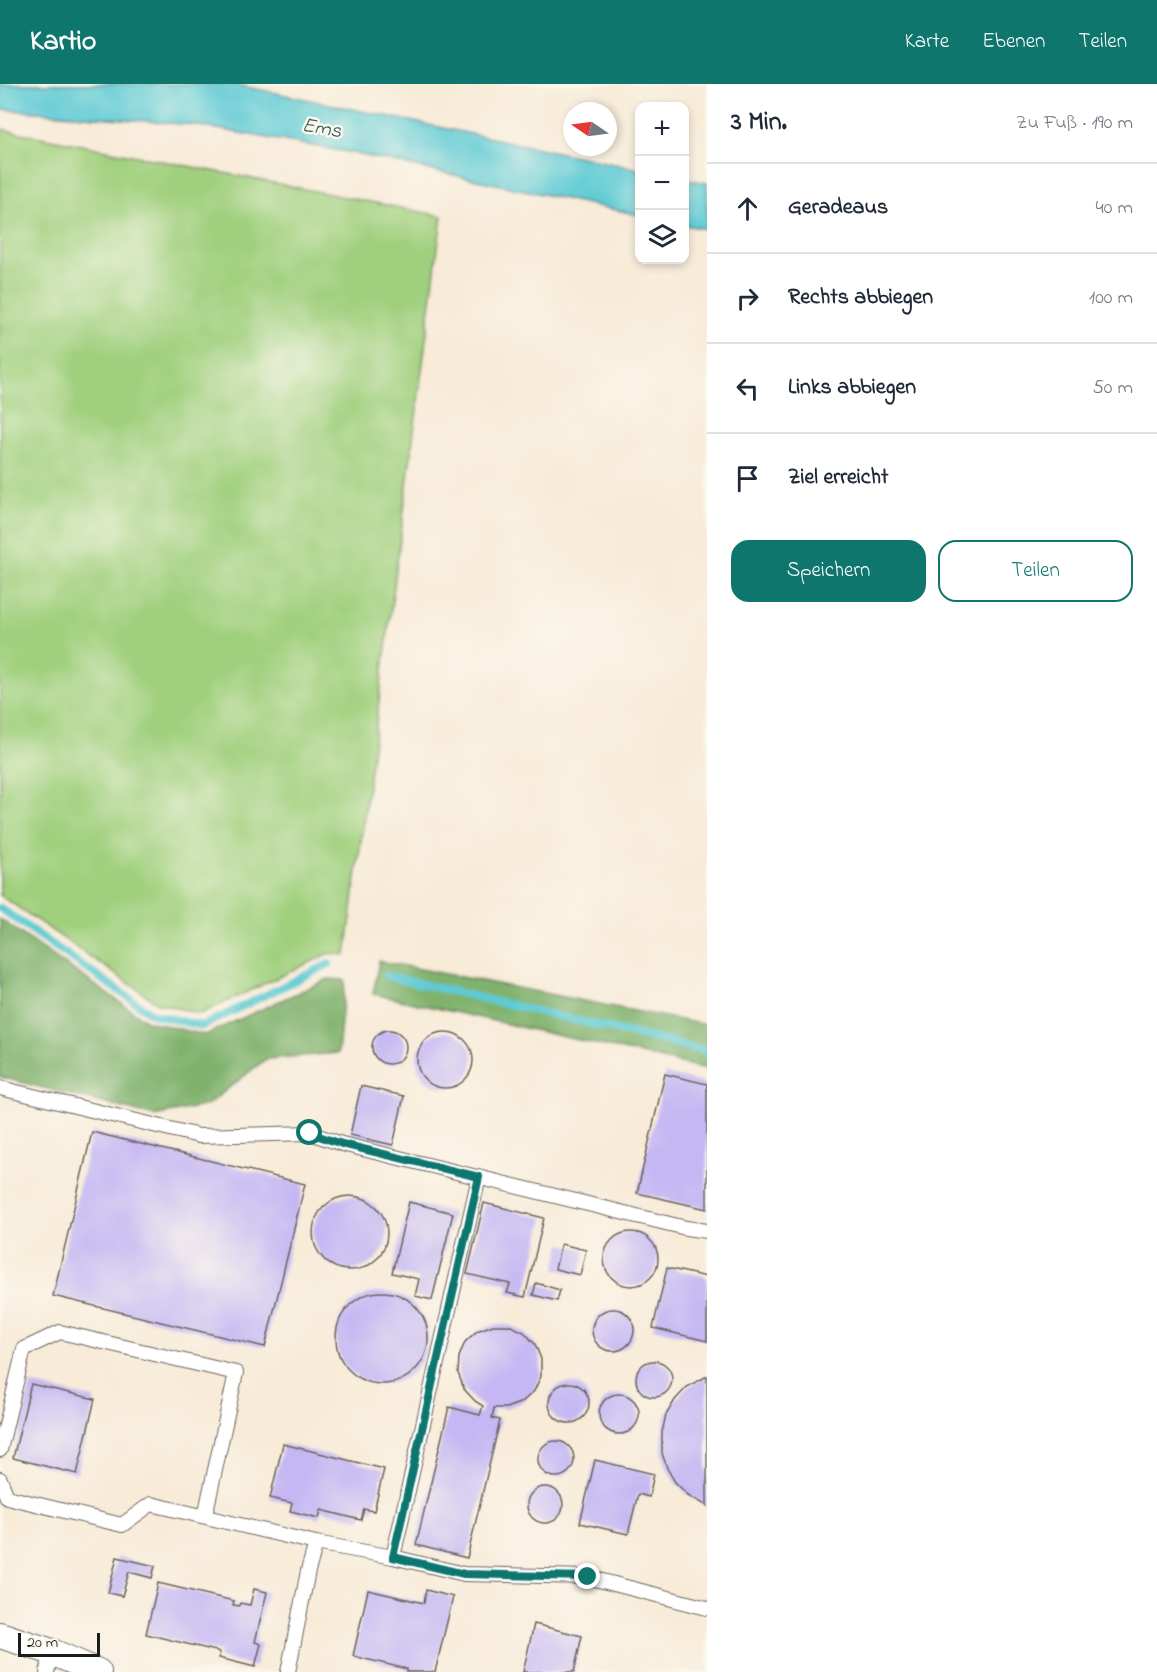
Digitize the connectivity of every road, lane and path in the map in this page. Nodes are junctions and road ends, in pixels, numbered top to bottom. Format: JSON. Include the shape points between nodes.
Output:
{"nodes":[{"id":1,"x":0,"y":1088,"type":"edge"},
{"id":2,"x":479,"y":1177,"type":"junction"},
{"id":3,"x":707,"y":1231,"type":"edge"},
{"id":4,"x":0,"y":1450,"type":"edge"},
{"id":5,"x":0,"y":1479,"type":"edge"},
{"id":6,"x":205,"y":1516,"type":"junction"},
{"id":7,"x":316,"y":1543,"type":"junction"},
{"id":8,"x":393,"y":1557,"type":"junction"},
{"id":9,"x":707,"y":1608,"type":"edge"},
{"id":10,"x":0,"y":1635,"type":"edge"},
{"id":11,"x":50,"y":1662,"type":"edge"},
{"id":12,"x":98,"y":1672,"type":"edge"},
{"id":13,"x":288,"y":1672,"type":"edge"}],
"edges":[{"from":1,"to":2,"type":"lane","via":[[199,1136],[310,1133]]},
{"from":2,"to":3,"type":"lane"},
{"from":2,"to":8,"type":"lane"},
{"from":4,"to":6,"type":"lane","via":[[24,1349],[60,1332],[236,1373]]},
{"from":5,"to":6,"type":"lane","via":[[7,1497],[122,1525],[151,1504]]},
{"from":6,"to":7,"type":"lane"},
{"from":7,"to":8,"type":"lane"},
{"from":7,"to":13,"type":"lane"},
{"from":8,"to":9,"type":"lane","via":[[464,1574],[588,1577]]},
{"from":10,"to":11,"type":"street"},
{"from":11,"to":12,"type":"street"}]}
